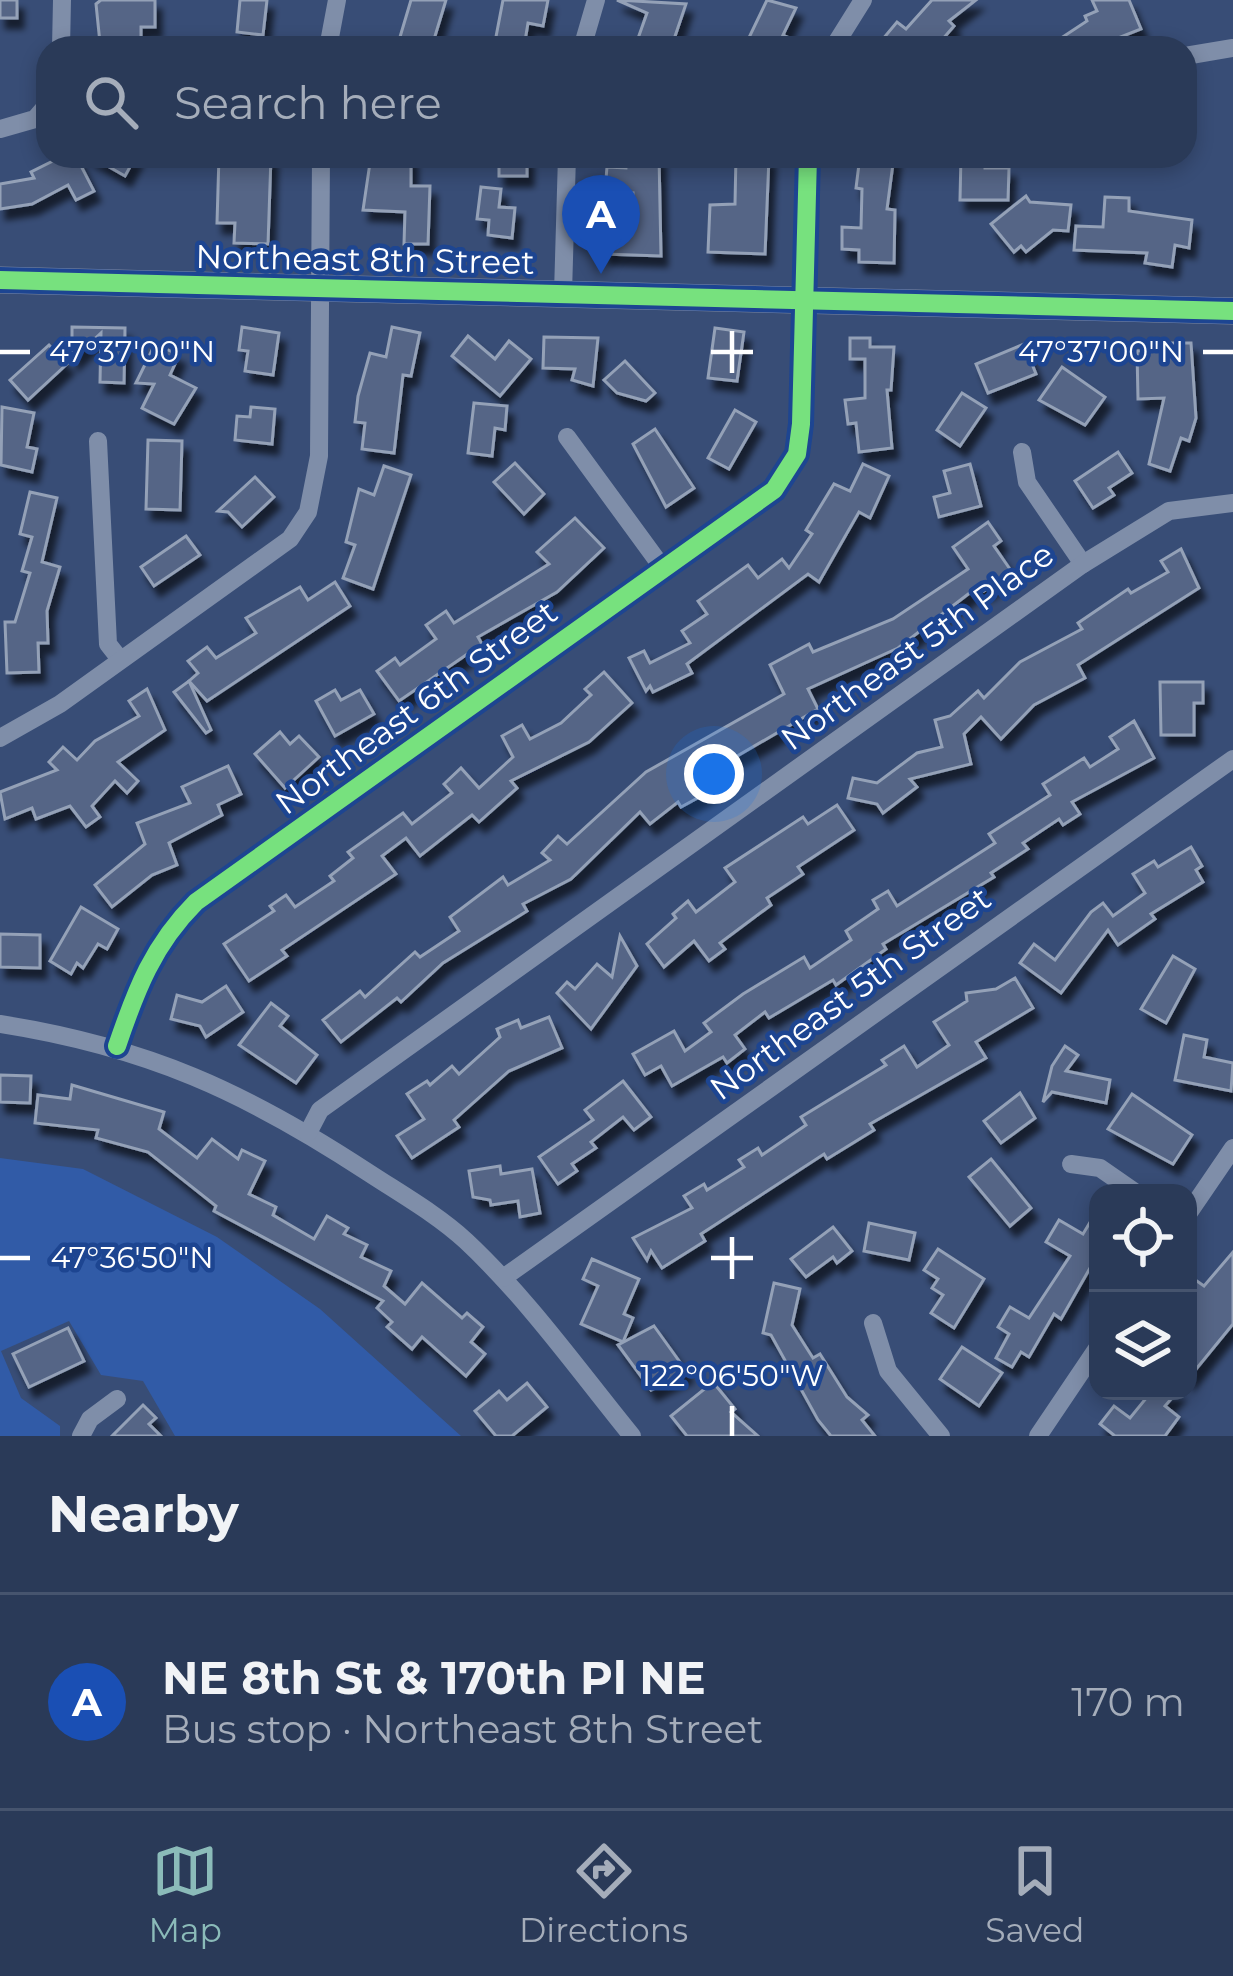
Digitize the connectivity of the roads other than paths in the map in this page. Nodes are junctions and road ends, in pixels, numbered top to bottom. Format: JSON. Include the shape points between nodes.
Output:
{"nodes":[{"id":1,"x":62,"y":0,"type":"edge"},
{"id":2,"x":337,"y":0,"type":"edge"},
{"id":3,"x":596,"y":0,"type":"edge"},
{"id":4,"x":863,"y":0,"type":"edge"},
{"id":5,"x":61,"y":36,"type":"edge"},
{"id":6,"x":330,"y":36,"type":"edge"},
{"id":7,"x":586,"y":36,"type":"edge"},
{"id":8,"x":840,"y":36,"type":"edge"},
{"id":9,"x":1233,"y":49,"type":"edge"},
{"id":10,"x":1197,"y":54,"type":"edge"},
{"id":11,"x":36,"y":114,"type":"edge"},
{"id":12,"x":0,"y":129,"type":"edge"},
{"id":13,"x":321,"y":168,"type":"edge"},
{"id":14,"x":567,"y":168,"type":"edge"},
{"id":15,"x":808,"y":168,"type":"edge"},
{"id":16,"x":0,"y":280,"type":"edge"},
{"id":17,"x":319,"y":287,"type":"junction"},
{"id":18,"x":563,"y":293,"type":"junction"},
{"id":19,"x":804,"y":300,"type":"junction"},
{"id":20,"x":1233,"y":311,"type":"edge"},
{"id":21,"x":567,"y":436,"type":"dead end"},
{"id":22,"x":98,"y":441,"type":"dead end"},
{"id":23,"x":1022,"y":452,"type":"dead end"},
{"id":24,"x":1233,"y":503,"type":"edge"},
{"id":25,"x":1083,"y":565,"type":"junction"},
{"id":26,"x":662,"y":567,"type":"junction"},
{"id":27,"x":119,"y":658,"type":"junction"},
{"id":28,"x":0,"y":738,"type":"edge"},
{"id":29,"x":1233,"y":759,"type":"edge"},
{"id":30,"x":0,"y":1024,"type":"edge"},
{"id":31,"x":117,"y":1046,"type":"junction"},
{"id":32,"x":308,"y":1133,"type":"junction"},
{"id":33,"x":1233,"y":1148,"type":"edge"},
{"id":34,"x":1071,"y":1164,"type":"dead end"},
{"id":35,"x":1123,"y":1184,"type":"edge"},
{"id":36,"x":1197,"y":1201,"type":"edge"},
{"id":37,"x":503,"y":1277,"type":"junction"},
{"id":38,"x":873,"y":1322,"type":"dead end"},
{"id":39,"x":1089,"y":1360,"type":"edge"},
{"id":40,"x":117,"y":1399,"type":"dead end"},
{"id":41,"x":81,"y":1436,"type":"edge"},
{"id":42,"x":632,"y":1436,"type":"edge"},
{"id":43,"x":940,"y":1436,"type":"edge"},
{"id":44,"x":1038,"y":1436,"type":"edge"}],
"edges":[{"from":1,"to":5,"type":"street"},
{"from":2,"to":6,"type":"street"},
{"from":3,"to":7,"type":"street"},
{"from":4,"to":8,"type":"street"},
{"from":9,"to":10,"type":"street"},
{"from":11,"to":12,"type":"street"},
{"from":13,"to":17,"type":"street"},
{"from":14,"to":18,"type":"street"},
{"from":15,"to":19,"type":"street"},
{"from":16,"to":17,"type":"street","name":"Northeast 8th Street"},
{"from":17,"to":18,"type":"street","name":"Northeast 8th Street"},
{"from":17,"to":27,"type":"street","via":[[320,456],[308,512],[290,539]]},
{"from":18,"to":19,"type":"street","name":"Northeast 8th Street"},
{"from":19,"to":20,"type":"street","name":"Northeast 8th Street"},
{"from":19,"to":26,"type":"street","name":"Northeast 6th Street","via":[[796,454],[774,490]]},
{"from":21,"to":26,"type":"street"},
{"from":22,"to":27,"type":"street","via":[[108,644]]},
{"from":23,"to":25,"type":"street","via":[[1027,482]]},
{"from":24,"to":25,"type":"street","name":"Northeast 5th Place","via":[[1169,511]]},
{"from":25,"to":32,"type":"street","name":"Northeast 5th Place","via":[[320,1110]]},
{"from":26,"to":31,"type":"street","name":"Northeast 6th Street","via":[[196,902],[165,933],[142,974]]},
{"from":27,"to":28,"type":"street"},
{"from":29,"to":37,"type":"street","name":"Northeast 5th Street"},
{"from":30,"to":31,"type":"street"},
{"from":31,"to":32,"type":"street","via":[[203,1077]]},
{"from":32,"to":37,"type":"street","via":[[462,1238]]},
{"from":33,"to":36,"type":"street"},
{"from":34,"to":35,"type":"street","via":[[1100,1168]]},
{"from":37,"to":42,"type":"street"},
{"from":38,"to":43,"type":"street","via":[[888,1371]]},
{"from":39,"to":44,"type":"street"},
{"from":40,"to":41,"type":"street"}]}
